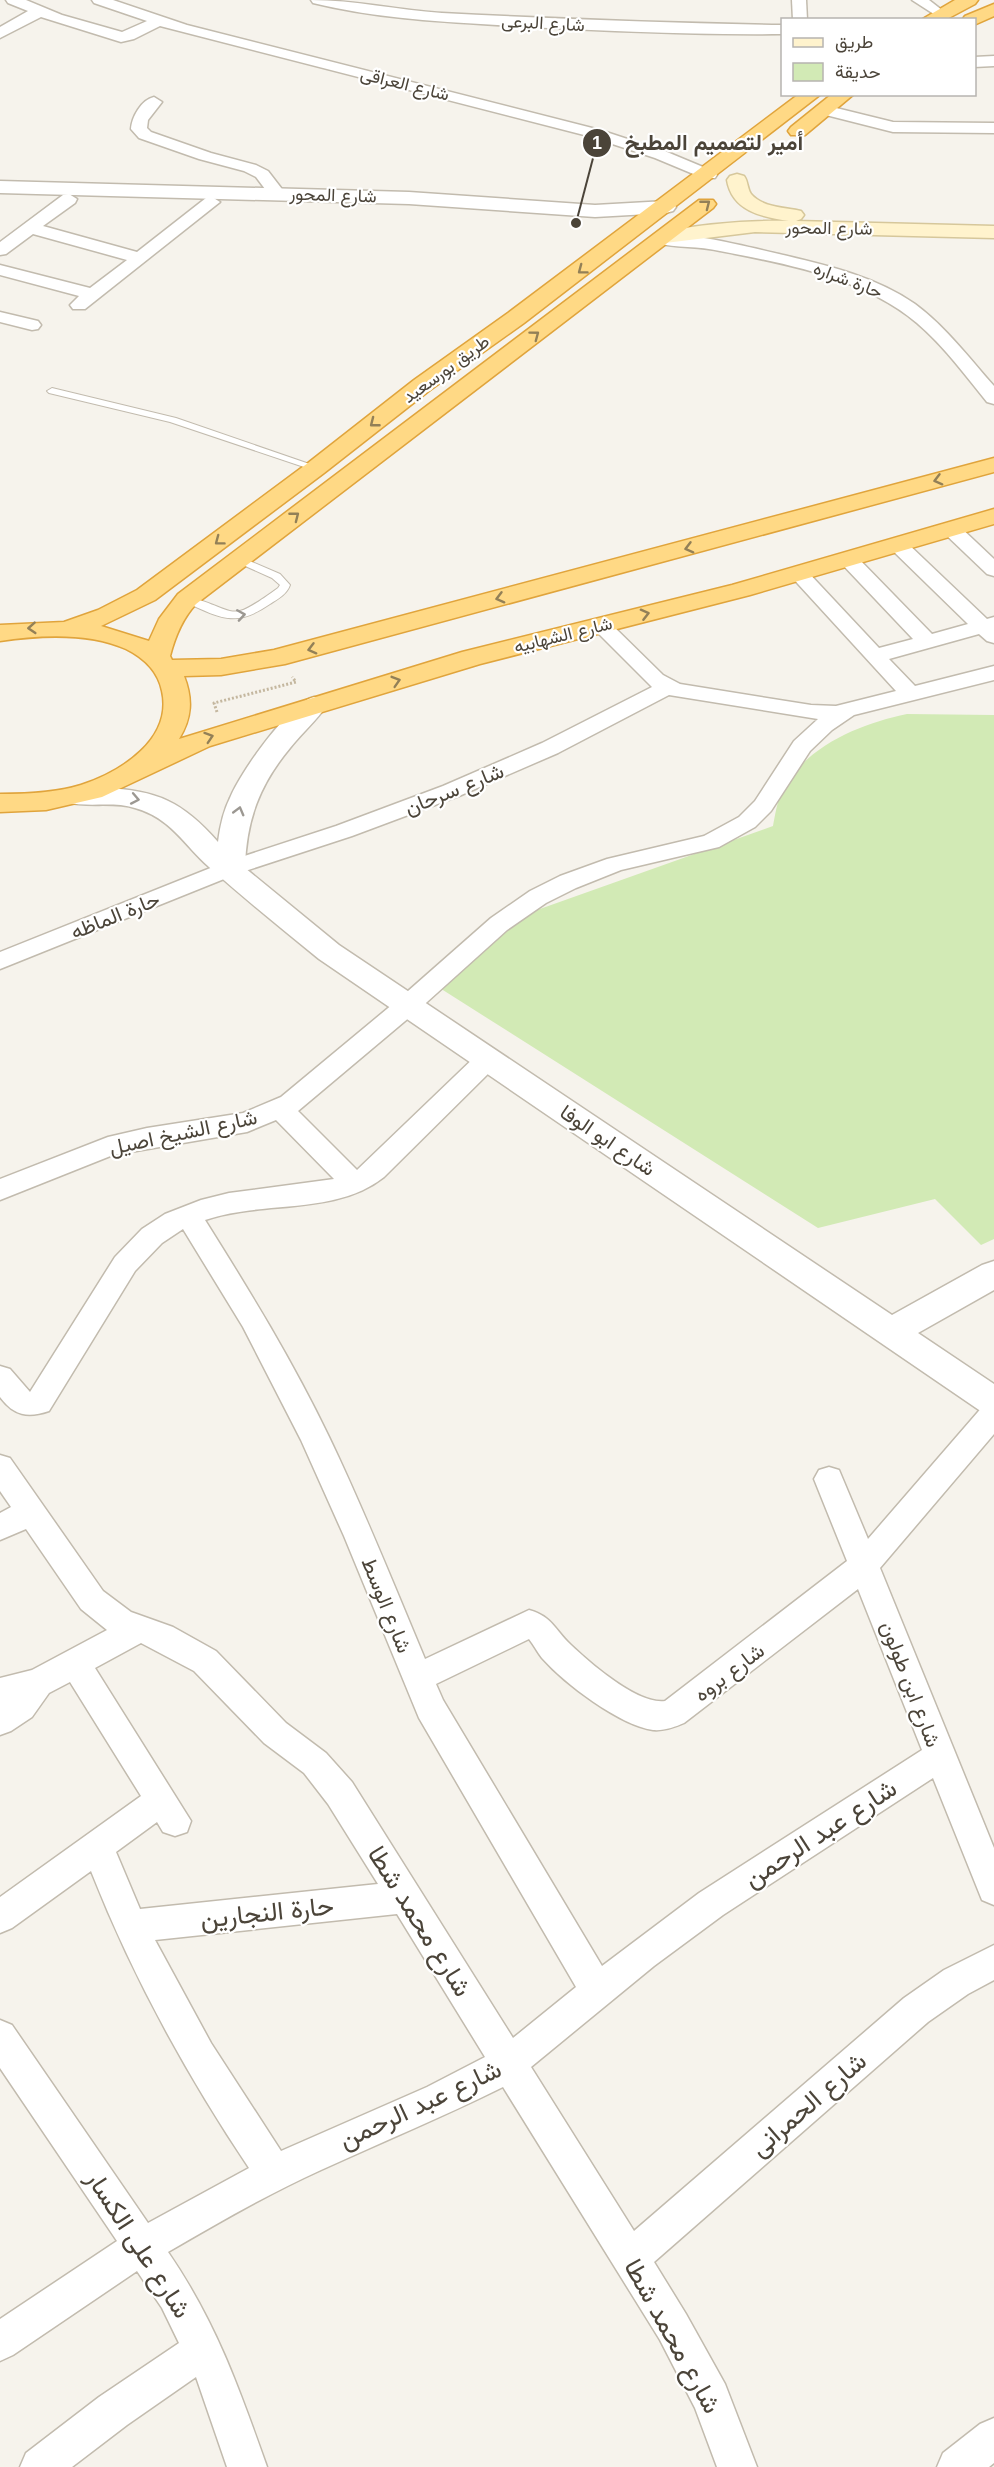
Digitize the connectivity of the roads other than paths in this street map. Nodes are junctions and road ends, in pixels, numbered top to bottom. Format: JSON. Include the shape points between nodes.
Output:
{"nodes":[{"id":1,"x":99,"y":0,"type":"edge"},
{"id":2,"x":318,"y":0,"type":"edge"},
{"id":3,"x":799,"y":0,"type":"edge"},
{"id":4,"x":919,"y":0,"type":"edge"},
{"id":5,"x":969,"y":0,"type":"edge"},
{"id":6,"x":16,"y":2,"type":"edge"},
{"id":7,"x":994,"y":9,"type":"edge"},
{"id":8,"x":40,"y":11,"type":"junction"},
{"id":9,"x":0,"y":14,"type":"edge"},
{"id":10,"x":938,"y":17,"type":"edge"},
{"id":11,"x":800,"y":18,"type":"edge"},
{"id":12,"x":975,"y":18,"type":"edge"},
{"id":13,"x":158,"y":21,"type":"junction"},
{"id":14,"x":778,"y":32,"type":"edge"},
{"id":15,"x":0,"y":33,"type":"edge"},
{"id":16,"x":994,"y":61,"type":"edge"},
{"id":17,"x":976,"y":62,"type":"edge"},
{"id":18,"x":838,"y":96,"type":"edge"},
{"id":19,"x":154,"y":102,"type":"dead end"},
{"id":20,"x":818,"y":102,"type":"edge"},
{"id":21,"x":994,"y":128,"type":"edge"},
{"id":22,"x":781,"y":145,"type":"dead end"},
{"id":23,"x":746,"y":173,"type":"joint"},
{"id":24,"x":709,"y":174,"type":"junction"},
{"id":25,"x":0,"y":187,"type":"edge"},
{"id":26,"x":277,"y":193,"type":"junction"},
{"id":27,"x":0,"y":198,"type":"edge"},
{"id":28,"x":69,"y":199,"type":"junction"},
{"id":29,"x":212,"y":202,"type":"junction"},
{"id":30,"x":666,"y":207,"type":"junction"},
{"id":31,"x":994,"y":220,"type":"edge"},
{"id":32,"x":30,"y":228,"type":"junction"},
{"id":33,"x":994,"y":232,"type":"edge"},
{"id":34,"x":8,"y":237,"type":"edge"},
{"id":35,"x":664,"y":238,"type":"junction"},
{"id":36,"x":619,"y":242,"type":"junction"},
{"id":37,"x":0,"y":250,"type":"edge"},
{"id":38,"x":140,"y":258,"type":"junction"},
{"id":39,"x":0,"y":270,"type":"edge"},
{"id":40,"x":0,"y":317,"type":"edge"},
{"id":41,"x":32,"y":326,"type":"dead end"},
{"id":42,"x":469,"y":350,"type":"junction"},
{"id":43,"x":502,"y":360,"type":"junction"},
{"id":44,"x":422,"y":385,"type":"junction"},
{"id":45,"x":52,"y":391,"type":"dead end"},
{"id":46,"x":453,"y":394,"type":"junction"},
{"id":47,"x":994,"y":398,"type":"edge"},
{"id":48,"x":994,"y":465,"type":"edge"},
{"id":49,"x":316,"y":468,"type":"junction"},
{"id":50,"x":994,"y":516,"type":"edge"},
{"id":51,"x":951,"y":529,"type":"junction"},
{"id":52,"x":839,"y":534,"type":"junction"},
{"id":53,"x":727,"y":538,"type":"junction"},
{"id":54,"x":886,"y":548,"type":"junction"},
{"id":55,"x":238,"y":559,"type":"junction"},
{"id":56,"x":994,"y":570,"type":"edge"},
{"id":57,"x":798,"y":573,"type":"junction"},
{"id":58,"x":741,"y":590,"type":"junction"},
{"id":59,"x":187,"y":599,"type":"junction"},
{"id":60,"x":601,"y":625,"type":"junction"},
{"id":61,"x":71,"y":628,"type":"junction"},
{"id":62,"x":990,"y":629,"type":"edge"},
{"id":63,"x":0,"y":633,"type":"edge"},
{"id":64,"x":927,"y":642,"type":"junction"},
{"id":65,"x":875,"y":656,"type":"junction"},
{"id":66,"x":160,"y":663,"type":"junction"},
{"id":67,"x":994,"y":673,"type":"edge"},
{"id":68,"x":668,"y":687,"type":"junction"},
{"id":69,"x":911,"y":695,"type":"junction"},
{"id":70,"x":314,"y":705,"type":"junction"},
{"id":71,"x":844,"y":712,"type":"junction"},
{"id":72,"x":136,"y":769,"type":"junction"},
{"id":73,"x":76,"y":796,"type":"junction"},
{"id":74,"x":8,"y":807,"type":"edge"},
{"id":75,"x":231,"y":868,"type":"junction"},
{"id":76,"x":0,"y":961,"type":"edge"},
{"id":77,"x":408,"y":1005,"type":"junction"},
{"id":78,"x":488,"y":1059,"type":"junction"},
{"id":79,"x":280,"y":1110,"type":"junction"},
{"id":80,"x":354,"y":1183,"type":"junction"},
{"id":81,"x":0,"y":1190,"type":"edge"},
{"id":82,"x":188,"y":1215,"type":"junction"},
{"id":83,"x":994,"y":1274,"type":"edge"},
{"id":84,"x":892,"y":1331,"type":"junction"},
{"id":85,"x":0,"y":1377,"type":"edge"},
{"id":86,"x":994,"y":1402,"type":"edge"},
{"id":87,"x":994,"y":1413,"type":"edge"},
{"id":88,"x":0,"y":1467,"type":"edge"},
{"id":89,"x":829,"y":1479,"type":"dead end"},
{"id":90,"x":31,"y":1512,"type":"junction"},
{"id":91,"x":0,"y":1527,"type":"edge"},
{"id":92,"x":864,"y":1565,"type":"junction"},
{"id":93,"x":138,"y":1629,"type":"junction"},
{"id":94,"x":75,"y":1663,"type":"junction"},
{"id":95,"x":417,"y":1678,"type":"junction"},
{"id":96,"x":38,"y":1683,"type":"junction"},
{"id":97,"x":0,"y":1692,"type":"edge"},
{"id":98,"x":0,"y":1721,"type":"edge"},
{"id":99,"x":939,"y":1756,"type":"junction"},
{"id":100,"x":97,"y":1846,"type":"junction"},
{"id":101,"x":994,"y":1889,"type":"edge"},
{"id":102,"x":405,"y":1898,"type":"junction"},
{"id":103,"x":0,"y":1917,"type":"edge"},
{"id":104,"x":130,"y":1926,"type":"junction"},
{"id":105,"x":994,"y":1962,"type":"edge"},
{"id":106,"x":597,"y":1990,"type":"junction"},
{"id":107,"x":0,"y":2037,"type":"edge"},
{"id":108,"x":509,"y":2063,"type":"junction"},
{"id":109,"x":274,"y":2173,"type":"junction"},
{"id":110,"x":142,"y":2246,"type":"junction"},
{"id":111,"x":630,"y":2259,"type":"junction"},
{"id":112,"x":0,"y":2342,"type":"edge"},
{"id":113,"x":204,"y":2349,"type":"junction"},
{"id":114,"x":994,"y":2438,"type":"edge"},
{"id":115,"x":40,"y":2467,"type":"edge"},
{"id":116,"x":247,"y":2467,"type":"edge"},
{"id":117,"x":737,"y":2467,"type":"edge"},
{"id":118,"x":957,"y":2467,"type":"edge"}],
"edges":[{"from":1,"to":13,"type":"street","name":"شارع العراقى"},
{"from":2,"to":14,"type":"street","name":"شارع البرعى","via":[[423,16]]},
{"from":3,"to":11,"type":"street"},
{"from":4,"to":10,"type":"street"},
{"from":5,"to":10,"type":"highway"},
{"from":6,"to":8,"type":"street"},
{"from":6,"to":9,"type":"street"},
{"from":7,"to":12,"type":"highway"},
{"from":8,"to":13,"type":"street","via":[[121,37]]},
{"from":8,"to":15,"type":"street"},
{"from":13,"to":24,"type":"street","name":"شارع العراقى","via":[[594,133]]},
{"from":16,"to":17,"type":"street"},
{"from":18,"to":20,"type":"highway","name":"طريق بورسعيد"},
{"from":19,"to":26,"type":"street","via":[[140,119],[139,129],[145,135],[250,168],[262,174]]},
{"from":20,"to":21,"type":"street","via":[[893,127]]},
{"from":20,"to":22,"type":"highway","name":"طريق بورسعيد"},
{"from":20,"to":24,"type":"highway","name":"طريق بورسعيد"},
{"from":23,"to":31,"type":"main road","name":"شارع المحور","via":[[739,192],[745,200],[777,213]]},
{"from":35,"to":23,"type":"highway","name":"طريق بورسعيد","one_way":true},
{"from":24,"to":30,"type":"highway","name":"طريق بورسعيد"},
{"from":25,"to":26,"type":"street","name":"شارع المحور"},
{"from":26,"to":30,"type":"street","name":"شارع المحور","via":[[439,199],[595,211]]},
{"from":27,"to":28,"type":"street","name":"شارع المحور"},
{"from":28,"to":29,"type":"street","name":"شارع المحور"},
{"from":28,"to":32,"type":"street"},
{"from":29,"to":36,"type":"street","name":"شارع المحور","via":[[400,207],[528,216],[588,223],[607,231]]},
{"from":29,"to":38,"type":"street"},
{"from":30,"to":36,"type":"highway","name":"طريق بورسعيد"},
{"from":32,"to":34,"type":"street"},
{"from":32,"to":38,"type":"street"},
{"from":33,"to":35,"type":"main road","name":"شارع المحور","via":[[755,226]]},
{"from":34,"to":37,"type":"street"},
{"from":43,"to":35,"type":"highway","name":"طريق بورسعيد","one_way":true},
{"from":35,"to":47,"type":"street","name":"حارة شراره","via":[[727,245],[828,270],[872,287],[924,320]]},
{"from":36,"to":42,"type":"highway","name":"طريق بورسعيد","one_way":true},
{"from":38,"to":39,"type":"street","via":[[86,300]]},
{"from":40,"to":41,"type":"street"},
{"from":42,"to":43,"type":"highway","via":[[479,361]]},
{"from":42,"to":44,"type":"highway","name":"طريق بورسعيد"},
{"from":43,"to":46,"type":"highway","name":"طريق بورسعيد"},
{"from":44,"to":46,"type":"highway","via":[[447,385]]},
{"from":44,"to":49,"type":"highway","name":"طريق بورسعيد","one_way":true},
{"from":45,"to":49,"type":"lane","via":[[173,420]]},
{"from":55,"to":46,"type":"highway","name":"طريق بورسعيد","one_way":true},
{"from":48,"to":52,"type":"highway","name":"شارع الشهابيه","one_way":true},
{"from":49,"to":61,"type":"highway","name":"طريق بورسعيد","one_way":true,"via":[[146,595]]},
{"from":50,"to":51,"type":"highway","name":"شارع الشهابيه"},
{"from":51,"to":54,"type":"highway","name":"شارع الشهابيه"},
{"from":51,"to":56,"type":"street"},
{"from":52,"to":53,"type":"highway","name":"شارع الشهابيه"},
{"from":52,"to":54,"type":"highway","name":"شارع الشهابيه"},
{"from":52,"to":57,"type":"highway","name":"شارع الشهابيه"},
{"from":52,"to":64,"type":"street"},
{"from":53,"to":58,"type":"highway","via":[[747,539],[770,553],[772,564]]},
{"from":53,"to":66,"type":"highway","name":"شارع الشهابيه","one_way":true,"via":[[276,658],[221,667]]},
{"from":54,"to":62,"type":"street"},
{"from":55,"to":59,"type":"highway","name":"طريق بورسعيد"},
{"from":59,"to":55,"type":"lane","one_way":true,"via":[[226,616],[243,616],[283,590],[285,585],[276,576]]},
{"from":57,"to":58,"type":"highway","name":"شارع الشهابيه"},
{"from":57,"to":65,"type":"street"},
{"from":60,"to":58,"type":"highway","name":"شارع الشهابيه","one_way":true},
{"from":59,"to":66,"type":"highway","name":"طريق بورسعيد","via":[[166,627]]},
{"from":60,"to":68,"type":"street","via":[[655,680]]},
{"from":70,"to":60,"type":"highway","name":"شارع الشهابيه","one_way":true,"via":[[471,658]]},
{"from":61,"to":63,"type":"highway","one_way":true,"via":[[23,628]]},
{"from":61,"to":66,"type":"highway","via":[[128,641]]},
{"from":62,"to":64,"type":"street"},
{"from":64,"to":65,"type":"street"},
{"from":65,"to":69,"type":"street"},
{"from":66,"to":72,"type":"highway","via":[[177,692],[176,718],[162,744]]},
{"from":67,"to":69,"type":"street"},
{"from":68,"to":71,"type":"street","via":[[812,712]]},
{"from":68,"to":75,"type":"street","name":"شارع سرحان","via":[[580,733],[476,780],[372,821]]},
{"from":69,"to":71,"type":"street"},
{"from":72,"to":70,"type":"highway","name":"شارع الشهابيه","one_way":true,"via":[[200,740]]},
{"from":75,"to":70,"type":"street","one_way":true,"via":[[237,816],[250,782],[271,750]]},
{"from":71,"to":77,"type":"street","name":"شارع الشيخ اصيل","via":[[807,740],[763,806],[736,830],[697,846],[615,864],[553,889],[505,919]]},
{"from":72,"to":73,"type":"highway"},
{"from":73,"to":74,"type":"highway"},
{"from":73,"to":75,"type":"street","name":"شارع ابو الوفا","one_way":true,"via":[[130,798],[160,807],[189,827],[213,855]]},
{"from":75,"to":76,"type":"street","name":"حارة الماظه"},
{"from":75,"to":77,"type":"street","name":"شارع ابو الوفا","via":[[311,939]]},
{"from":77,"to":78,"type":"street","name":"شارع ابو الوفا"},
{"from":77,"to":79,"type":"street","name":"شارع الشيخ اصيل","via":[[308,1092]]},
{"from":78,"to":80,"type":"street","via":[[375,1170]]},
{"from":78,"to":84,"type":"street","name":"شارع ابو الوفا"},
{"from":79,"to":80,"type":"street"},
{"from":79,"to":81,"type":"street","name":"شارع الشيخ اصيل","via":[[247,1122],[108,1147]]},
{"from":80,"to":82,"type":"street","via":[[328,1191],[229,1203]]},
{"from":82,"to":85,"type":"street","via":[[152,1236],[133,1254],[42,1400],[35,1405],[23,1404]]},
{"from":82,"to":95,"type":"street","name":"شارع الوسط","via":[[248,1311],[305,1418]]},
{"from":83,"to":84,"type":"street"},
{"from":84,"to":86,"type":"street","name":"شارع ابو الوفا"},
{"from":87,"to":92,"type":"street","name":"شارع بروه"},
{"from":88,"to":90,"type":"street","name":"شارع محمد شطا"},
{"from":89,"to":92,"type":"street","name":"شارع ابن طولون"},
{"from":90,"to":91,"type":"street"},
{"from":90,"to":93,"type":"street","name":"شارع محمد شطا","via":[[92,1600],[112,1617]]},
{"from":92,"to":95,"type":"street","name":"شارع بروه","via":[[794,1623],[679,1709],[665,1715],[635,1710],[563,1658],[535,1625],[523,1625]]},
{"from":92,"to":99,"type":"street","name":"شارع ابن طولون"},
{"from":93,"to":94,"type":"street"},
{"from":93,"to":102,"type":"street","name":"شارع محمد شطا","via":[[177,1644],[205,1661],[269,1727],[315,1763],[340,1793]]},
{"from":94,"to":96,"type":"street"},
{"from":94,"to":100,"type":"street","via":[[168,1810]]},
{"from":95,"to":106,"type":"street","name":"شارع الوسط","via":[[430,1708]]},
{"from":96,"to":97,"type":"street"},
{"from":96,"to":98,"type":"street","via":[[21,1707]]},
{"from":99,"to":101,"type":"street","name":"شارع ابن طولون"},
{"from":99,"to":106,"type":"street","name":"شارع عبد الرحمن","via":[[711,1904]]},
{"from":100,"to":103,"type":"street"},
{"from":100,"to":104,"type":"street"},
{"from":102,"to":104,"type":"street","name":"حارة النجارين"},
{"from":102,"to":108,"type":"street","name":"شارع محمد شطا"},
{"from":104,"to":109,"type":"street","via":[[193,2049]]},
{"from":105,"to":111,"type":"street","name":"شارع الحمرانى","via":[[916,2010]]},
{"from":106,"to":108,"type":"street","name":"شارع عبد الرحمن"},
{"from":107,"to":110,"type":"street","name":"شارع على الكسار"},
{"from":108,"to":109,"type":"street","name":"شارع عبد الرحمن","via":[[476,2084]]},
{"from":108,"to":111,"type":"street","name":"شارع محمد شطا"},
{"from":109,"to":110,"type":"street","name":"شارع عبد الرحمن"},
{"from":110,"to":112,"type":"street","name":"شارع عبد الرحمن"},
{"from":110,"to":113,"type":"street","name":"شارع على الكسار","via":[[175,2295]]},
{"from":111,"to":117,"type":"street","name":"شارع محمد شطا","via":[[699,2374]]},
{"from":113,"to":115,"type":"street"},
{"from":113,"to":116,"type":"street","name":"شارع على الكسار"},
{"from":114,"to":118,"type":"street"}]}
